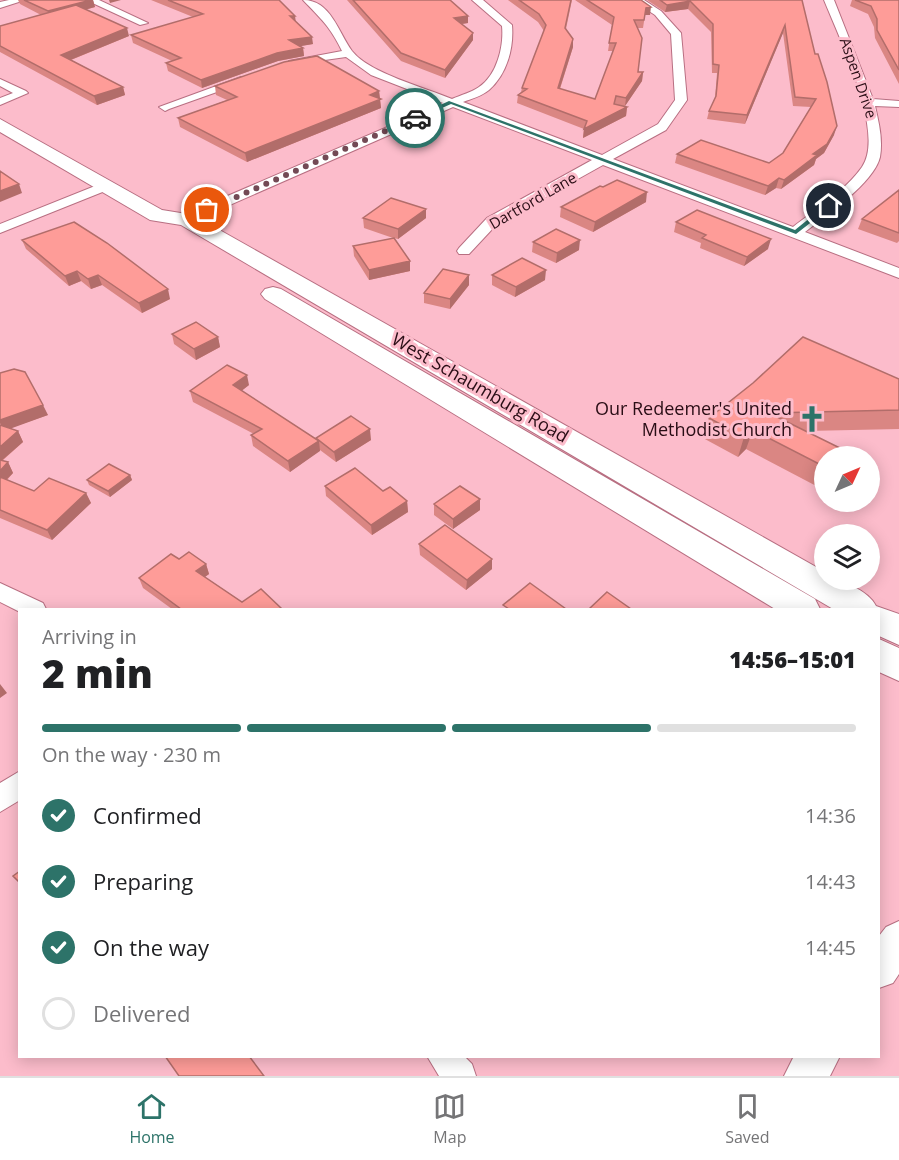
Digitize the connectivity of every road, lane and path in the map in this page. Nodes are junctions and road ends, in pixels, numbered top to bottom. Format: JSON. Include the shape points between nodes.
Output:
{"nodes":[{"id":1,"x":20,"y":0,"type":"edge"},
{"id":2,"x":91,"y":0,"type":"edge"},
{"id":3,"x":308,"y":0,"type":"edge"},
{"id":4,"x":477,"y":0,"type":"edge"},
{"id":5,"x":637,"y":0,"type":"edge"},
{"id":6,"x":829,"y":0,"type":"edge"},
{"id":7,"x":0,"y":5,"type":"edge"},
{"id":8,"x":143,"y":23,"type":"dead end"},
{"id":9,"x":348,"y":53,"type":"junction"},
{"id":10,"x":283,"y":65,"type":"edge"},
{"id":11,"x":251,"y":77,"type":"edge"},
{"id":12,"x":0,"y":82,"type":"edge"},
{"id":13,"x":0,"y":102,"type":"edge"},
{"id":14,"x":451,"y":102,"type":"junction"},
{"id":15,"x":868,"y":102,"type":"junction"},
{"id":16,"x":899,"y":104,"type":"edge"},
{"id":17,"x":165,"y":107,"type":"dead end"},
{"id":18,"x":0,"y":124,"type":"edge"},
{"id":19,"x":605,"y":160,"type":"junction"},
{"id":20,"x":105,"y":186,"type":"junction"},
{"id":21,"x":157,"y":216,"type":"junction"},
{"id":22,"x":186,"y":219,"type":"junction"},
{"id":23,"x":0,"y":229,"type":"edge"},
{"id":24,"x":796,"y":232,"type":"junction"},
{"id":25,"x":464,"y":251,"type":"dead end"},
{"id":26,"x":899,"y":273,"type":"edge"},
{"id":27,"x":0,"y":592,"type":"edge"},
{"id":28,"x":33,"y":608,"type":"edge"},
{"id":29,"x":801,"y":608,"type":"edge"},
{"id":30,"x":859,"y":608,"type":"edge"},
{"id":31,"x":880,"y":620,"type":"edge"},
{"id":32,"x":899,"y":631,"type":"edge"},
{"id":33,"x":880,"y":655,"type":"edge"},
{"id":34,"x":899,"y":666,"type":"edge"},
{"id":35,"x":18,"y":785,"type":"edge"},
{"id":36,"x":0,"y":799,"type":"edge"},
{"id":37,"x":899,"y":940,"type":"edge"},
{"id":38,"x":880,"y":968,"type":"edge"},
{"id":39,"x":446,"y":1058,"type":"edge"},
{"id":40,"x":818,"y":1058,"type":"edge"},
{"id":41,"x":460,"y":1076,"type":"edge"},
{"id":42,"x":805,"y":1076,"type":"edge"}],
"edges":[{"from":1,"to":7,"type":"street"},
{"from":2,"to":8,"type":"street"},
{"from":3,"to":9,"type":"street","via":[[321,10]]},
{"from":4,"to":14,"type":"street","via":[[507,25],[510,42],[499,72],[484,89]]},
{"from":5,"to":19,"type":"street","name":"Dartford Lane","via":[[676,33],[681,100],[662,128]]},
{"from":6,"to":15,"type":"street","name":"Aspen Drive"},
{"from":9,"to":10,"type":"street"},
{"from":9,"to":14,"type":"street","via":[[375,73]]},
{"from":11,"to":17,"type":"street"},
{"from":12,"to":13,"type":"street","via":[[22,93]]},
{"from":14,"to":19,"type":"street"},
{"from":14,"to":22,"type":"street"},
{"from":15,"to":16,"type":"street"},
{"from":15,"to":24,"type":"street","name":"Aspen Drive","via":[[876,133],[873,161],[846,192]]},
{"from":18,"to":20,"type":"main road","name":"West Schaumburg Road"},
{"from":19,"to":24,"type":"street"},
{"from":19,"to":25,"type":"street","name":"Dartford Lane","via":[[492,221]]},
{"from":20,"to":21,"type":"main road","name":"West Schaumburg Road"},
{"from":20,"to":23,"type":"street"},
{"from":21,"to":22,"type":"main road","name":"West Schaumburg Road"},
{"from":21,"to":29,"type":"main road","name":"West Schaumburg Road","via":[[165,231]]},
{"from":22,"to":30,"type":"main road","name":"West Schaumburg Road"},
{"from":24,"to":26,"type":"street"},
{"from":27,"to":28,"type":"street"},
{"from":31,"to":32,"type":"main road"},
{"from":33,"to":34,"type":"main road"},
{"from":35,"to":36,"type":"street"},
{"from":37,"to":38,"type":"street"},
{"from":39,"to":41,"type":"street"},
{"from":40,"to":42,"type":"street"}]}
